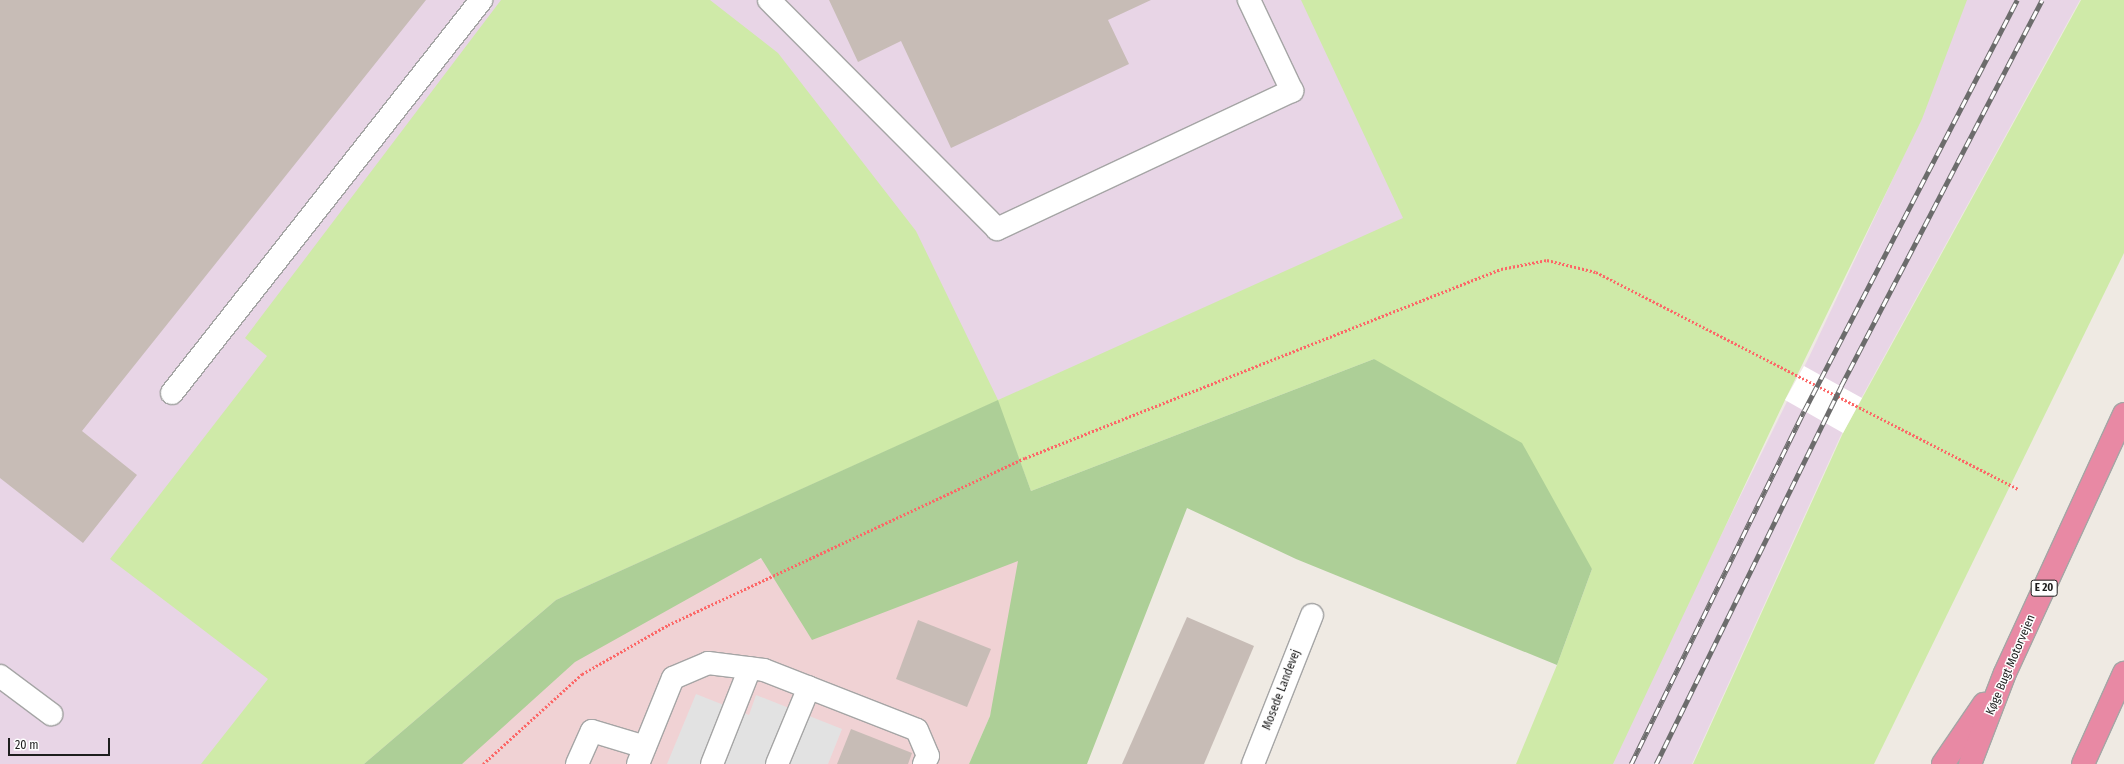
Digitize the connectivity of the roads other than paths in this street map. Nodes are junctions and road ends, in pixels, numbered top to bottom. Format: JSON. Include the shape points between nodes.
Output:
{"nodes":[{"id":1,"x":481,"y":0,"type":"edge"},
{"id":2,"x":769,"y":0,"type":"edge"},
{"id":3,"x":1250,"y":0,"type":"edge"},
{"id":4,"x":172,"y":393,"type":"dead end"},
{"id":5,"x":2124,"y":414,"type":"edge"},
{"id":6,"x":1312,"y":615,"type":"dead end"},
{"id":7,"x":750,"y":668,"type":"junction"},
{"id":8,"x":2005,"y":673,"type":"junction"},
{"id":9,"x":2124,"y":673,"type":"edge"},
{"id":10,"x":0,"y":676,"type":"edge"},
{"id":11,"x":809,"y":687,"type":"junction"},
{"id":12,"x":51,"y":714,"type":"dead end"},
{"id":13,"x":641,"y":756,"type":"edge"},
{"id":14,"x":577,"y":764,"type":"edge"},
{"id":15,"x":712,"y":764,"type":"edge"},
{"id":16,"x":777,"y":764,"type":"edge"},
{"id":17,"x":924,"y":764,"type":"edge"},
{"id":18,"x":1253,"y":764,"type":"edge"},
{"id":19,"x":1943,"y":764,"type":"edge"},
{"id":20,"x":1970,"y":764,"type":"edge"},
{"id":21,"x":2083,"y":764,"type":"edge"}],
"edges":[{"from":1,"to":4,"type":"lane"},
{"from":2,"to":3,"type":"lane","via":[[997,229],[1292,91]]},
{"from":5,"to":8,"type":"highway","name":"Køge Bugt Motorvejen","number":"E 20"},
{"from":6,"to":18,"type":"lane","name":"Mosede Landevej"},
{"from":7,"to":11,"type":"lane","via":[[764,670]]},
{"from":7,"to":13,"type":"lane","via":[[708,663],[673,678]]},
{"from":7,"to":15,"type":"lane"},
{"from":8,"to":19,"type":"highway"},
{"from":8,"to":20,"type":"highway","name":"Køge Bugt Motorvejen","number":"E 20"},
{"from":9,"to":21,"type":"highway"},
{"from":10,"to":12,"type":"lane"},
{"from":11,"to":16,"type":"lane"},
{"from":11,"to":17,"type":"lane","via":[[917,730],[928,756]]},
{"from":13,"to":14,"type":"lane","via":[[592,731]]}]}
